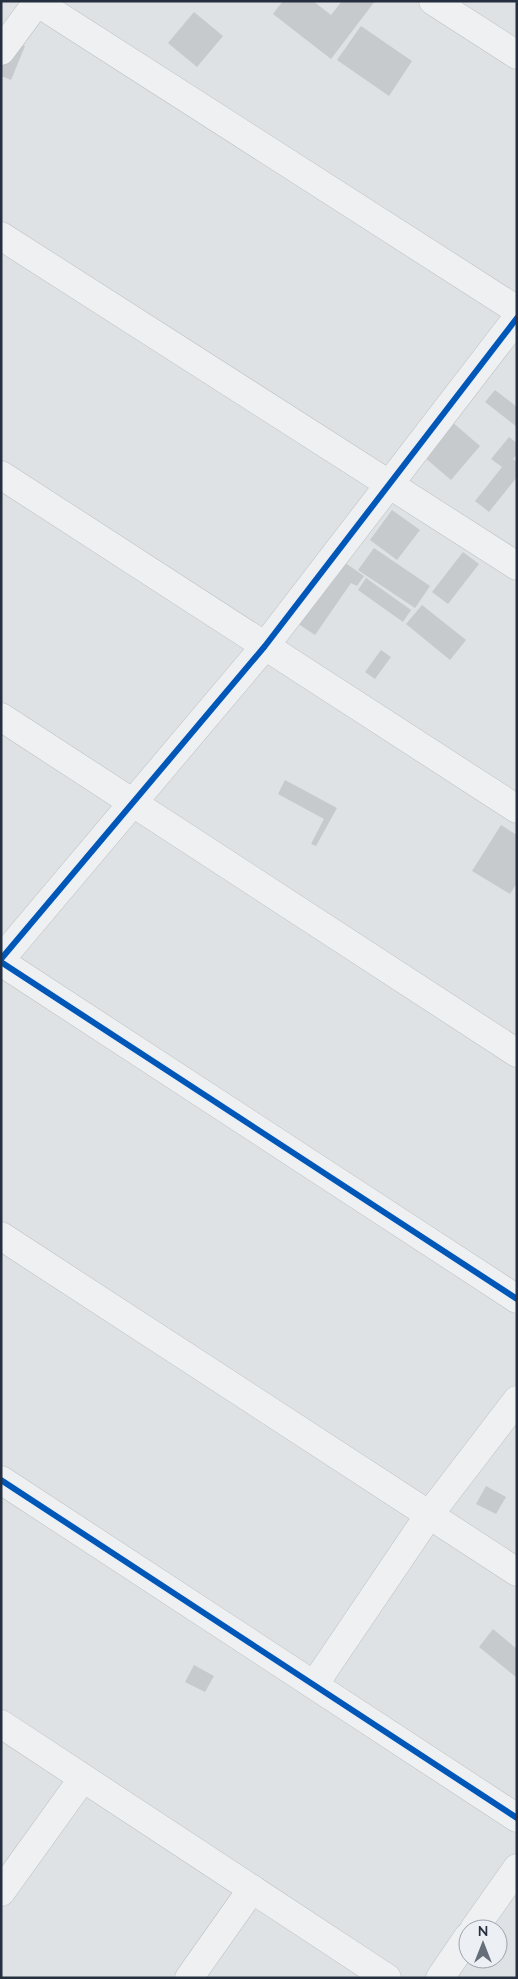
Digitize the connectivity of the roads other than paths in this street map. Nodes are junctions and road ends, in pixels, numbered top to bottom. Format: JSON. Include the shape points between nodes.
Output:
{"nodes":[{"id":1,"x":433,"y":1,"type":"edge"},
{"id":2,"x":37,"y":2,"type":"edge"},
{"id":3,"x":1,"y":51,"type":"edge"},
{"id":4,"x":517,"y":55,"type":"edge"},
{"id":5,"x":1,"y":236,"type":"edge"},
{"id":6,"x":517,"y":310,"type":"edge"},
{"id":7,"x":517,"y":318,"type":"edge"},
{"id":8,"x":1,"y":475,"type":"edge"},
{"id":9,"x":391,"y":484,"type":"junction"},
{"id":10,"x":517,"y":566,"type":"edge"},
{"id":11,"x":265,"y":646,"type":"junction"},
{"id":12,"x":1,"y":717,"type":"edge"},
{"id":13,"x":133,"y":803,"type":"junction"},
{"id":14,"x":517,"y":809,"type":"edge"},
{"id":15,"x":1,"y":960,"type":"edge"},
{"id":16,"x":517,"y":1053,"type":"edge"},
{"id":17,"x":1,"y":1236,"type":"edge"},
{"id":18,"x":517,"y":1299,"type":"edge"},
{"id":19,"x":517,"y":1400,"type":"edge"},
{"id":20,"x":4,"y":1487,"type":"edge"},
{"id":21,"x":429,"y":1515,"type":"junction"},
{"id":22,"x":517,"y":1572,"type":"edge"},
{"id":23,"x":314,"y":1685,"type":"junction"},
{"id":24,"x":1,"y":1724,"type":"edge"},
{"id":25,"x":83,"y":1778,"type":"junction"},
{"id":26,"x":517,"y":1818,"type":"edge"},
{"id":27,"x":517,"y":1868,"type":"edge"},
{"id":28,"x":252,"y":1889,"type":"junction"},
{"id":29,"x":1,"y":1892,"type":"edge"},
{"id":30,"x":481,"y":1919,"type":"edge"},
{"id":31,"x":458,"y":1952,"type":"edge"},
{"id":32,"x":189,"y":1978,"type":"edge"},
{"id":33,"x":387,"y":1978,"type":"edge"},
{"id":34,"x":440,"y":1978,"type":"edge"}],
"edges":[{"from":1,"to":4,"type":"street"},
{"from":2,"to":3,"type":"street"},
{"from":2,"to":6,"type":"street"},
{"from":5,"to":9,"type":"street"},
{"from":7,"to":9,"type":"street"},
{"from":8,"to":11,"type":"street"},
{"from":9,"to":10,"type":"street"},
{"from":9,"to":11,"type":"street"},
{"from":11,"to":13,"type":"street"},
{"from":11,"to":14,"type":"street"},
{"from":12,"to":13,"type":"street"},
{"from":13,"to":15,"type":"street"},
{"from":13,"to":16,"type":"street"},
{"from":15,"to":18,"type":"street"},
{"from":17,"to":21,"type":"street"},
{"from":19,"to":21,"type":"street"},
{"from":20,"to":23,"type":"street"},
{"from":21,"to":22,"type":"street"},
{"from":21,"to":23,"type":"street"},
{"from":23,"to":26,"type":"street"},
{"from":24,"to":25,"type":"street"},
{"from":25,"to":28,"type":"street"},
{"from":25,"to":29,"type":"street"},
{"from":27,"to":30,"type":"street"},
{"from":28,"to":32,"type":"street"},
{"from":28,"to":33,"type":"street"},
{"from":31,"to":34,"type":"street"}]}
